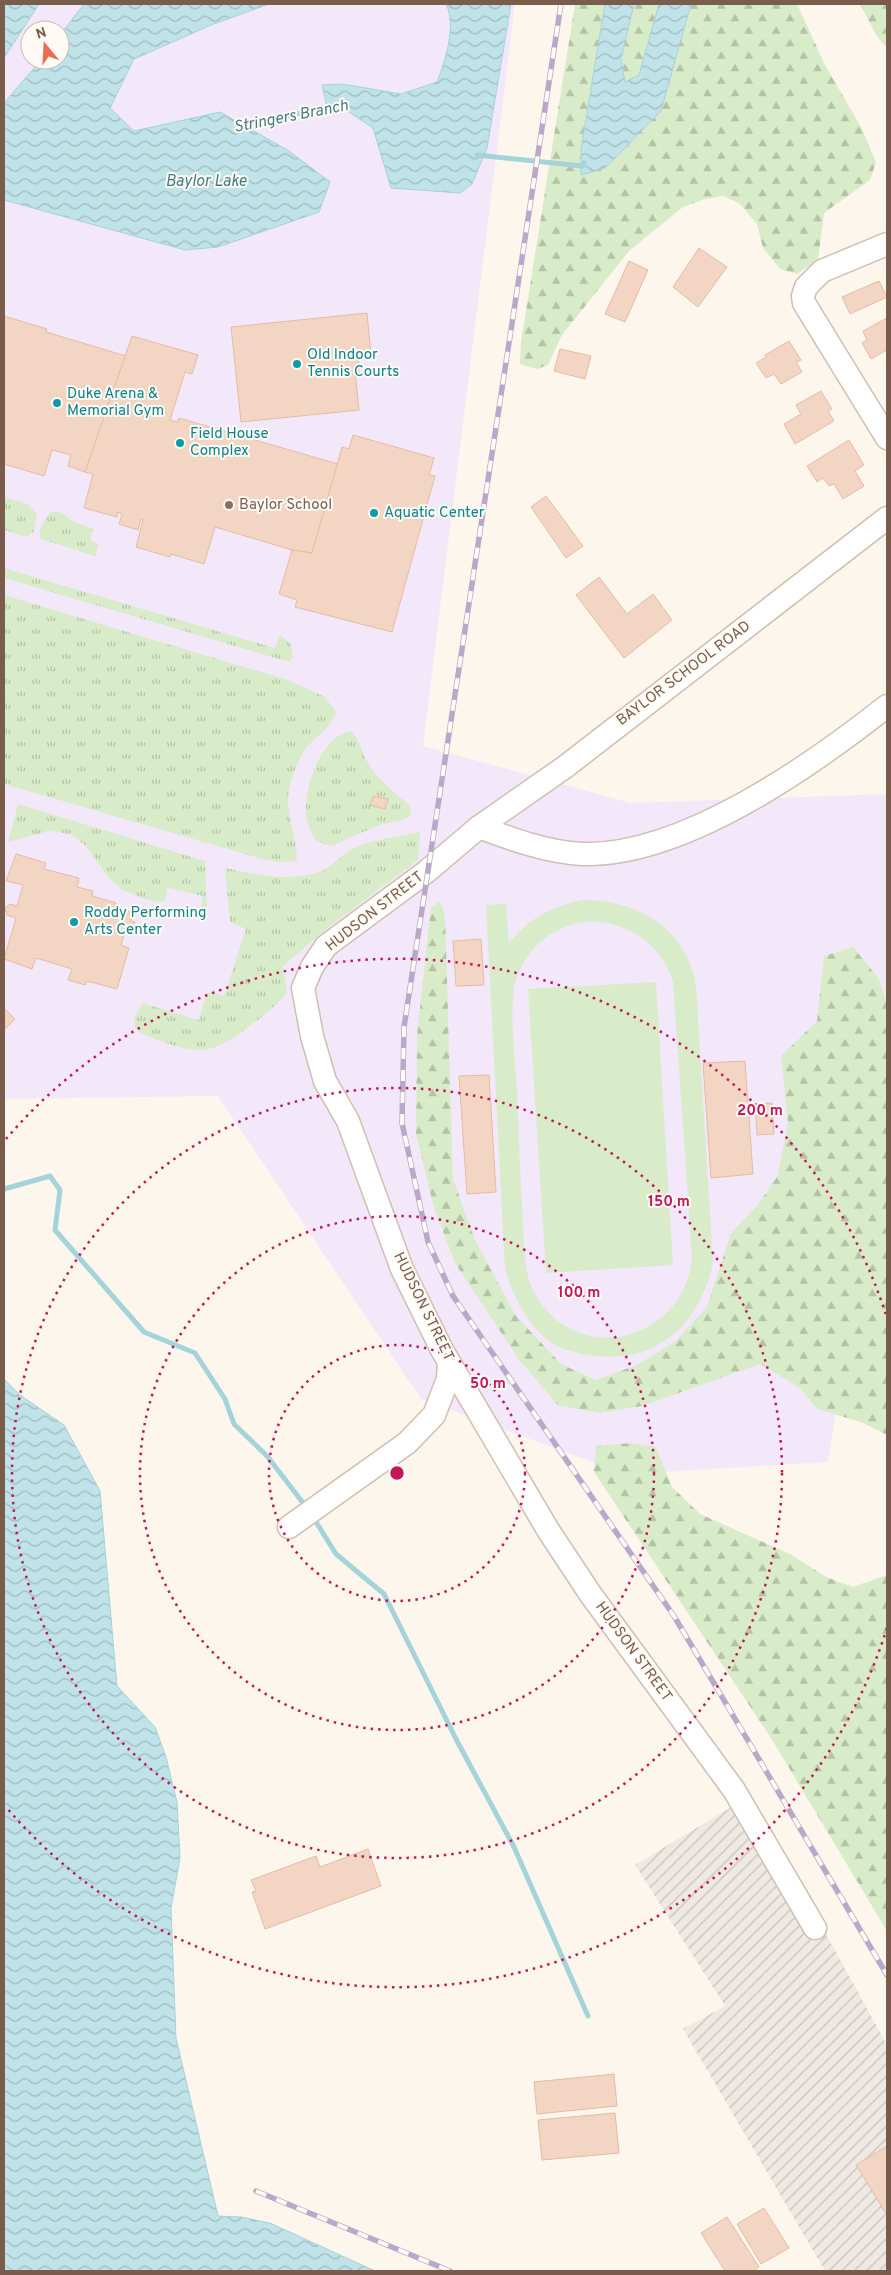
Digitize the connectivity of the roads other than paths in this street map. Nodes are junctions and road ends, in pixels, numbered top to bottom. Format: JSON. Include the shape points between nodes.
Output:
{"nodes":[{"id":1,"x":887,"y":244,"type":"edge"},
{"id":2,"x":887,"y":438,"type":"edge"},
{"id":3,"x":887,"y":518,"type":"edge"},
{"id":4,"x":887,"y":706,"type":"edge"},
{"id":5,"x":479,"y":827,"type":"junction"},
{"id":6,"x":449,"y":1362,"type":"junction"},
{"id":7,"x":288,"y":1527,"type":"dead end"},
{"id":8,"x":814,"y":1928,"type":"dead end"}],
"edges":[{"from":1,"to":2,"type":"street","via":[[822,271],[806,287],[803,296],[804,303]]},
{"from":3,"to":5,"type":"street","name":"BAYLOR SCHOOL ROAD","via":[[565,767]]},
{"from":4,"to":5,"type":"street","via":[[838,745],[752,799],[672,838],[619,851],[582,854],[514,840]]},
{"from":5,"to":6,"type":"street","name":"HUDSON STREET","via":[[426,872],[326,946],[312,967],[304,988],[312,1036],[325,1081],[348,1121],[402,1269]]},
{"from":6,"to":7,"type":"street","via":[[448,1379],[434,1415],[407,1443]]},
{"from":6,"to":8,"type":"street","name":"HUDSON STREET","via":[[548,1530],[591,1595],[734,1790]]}]}
